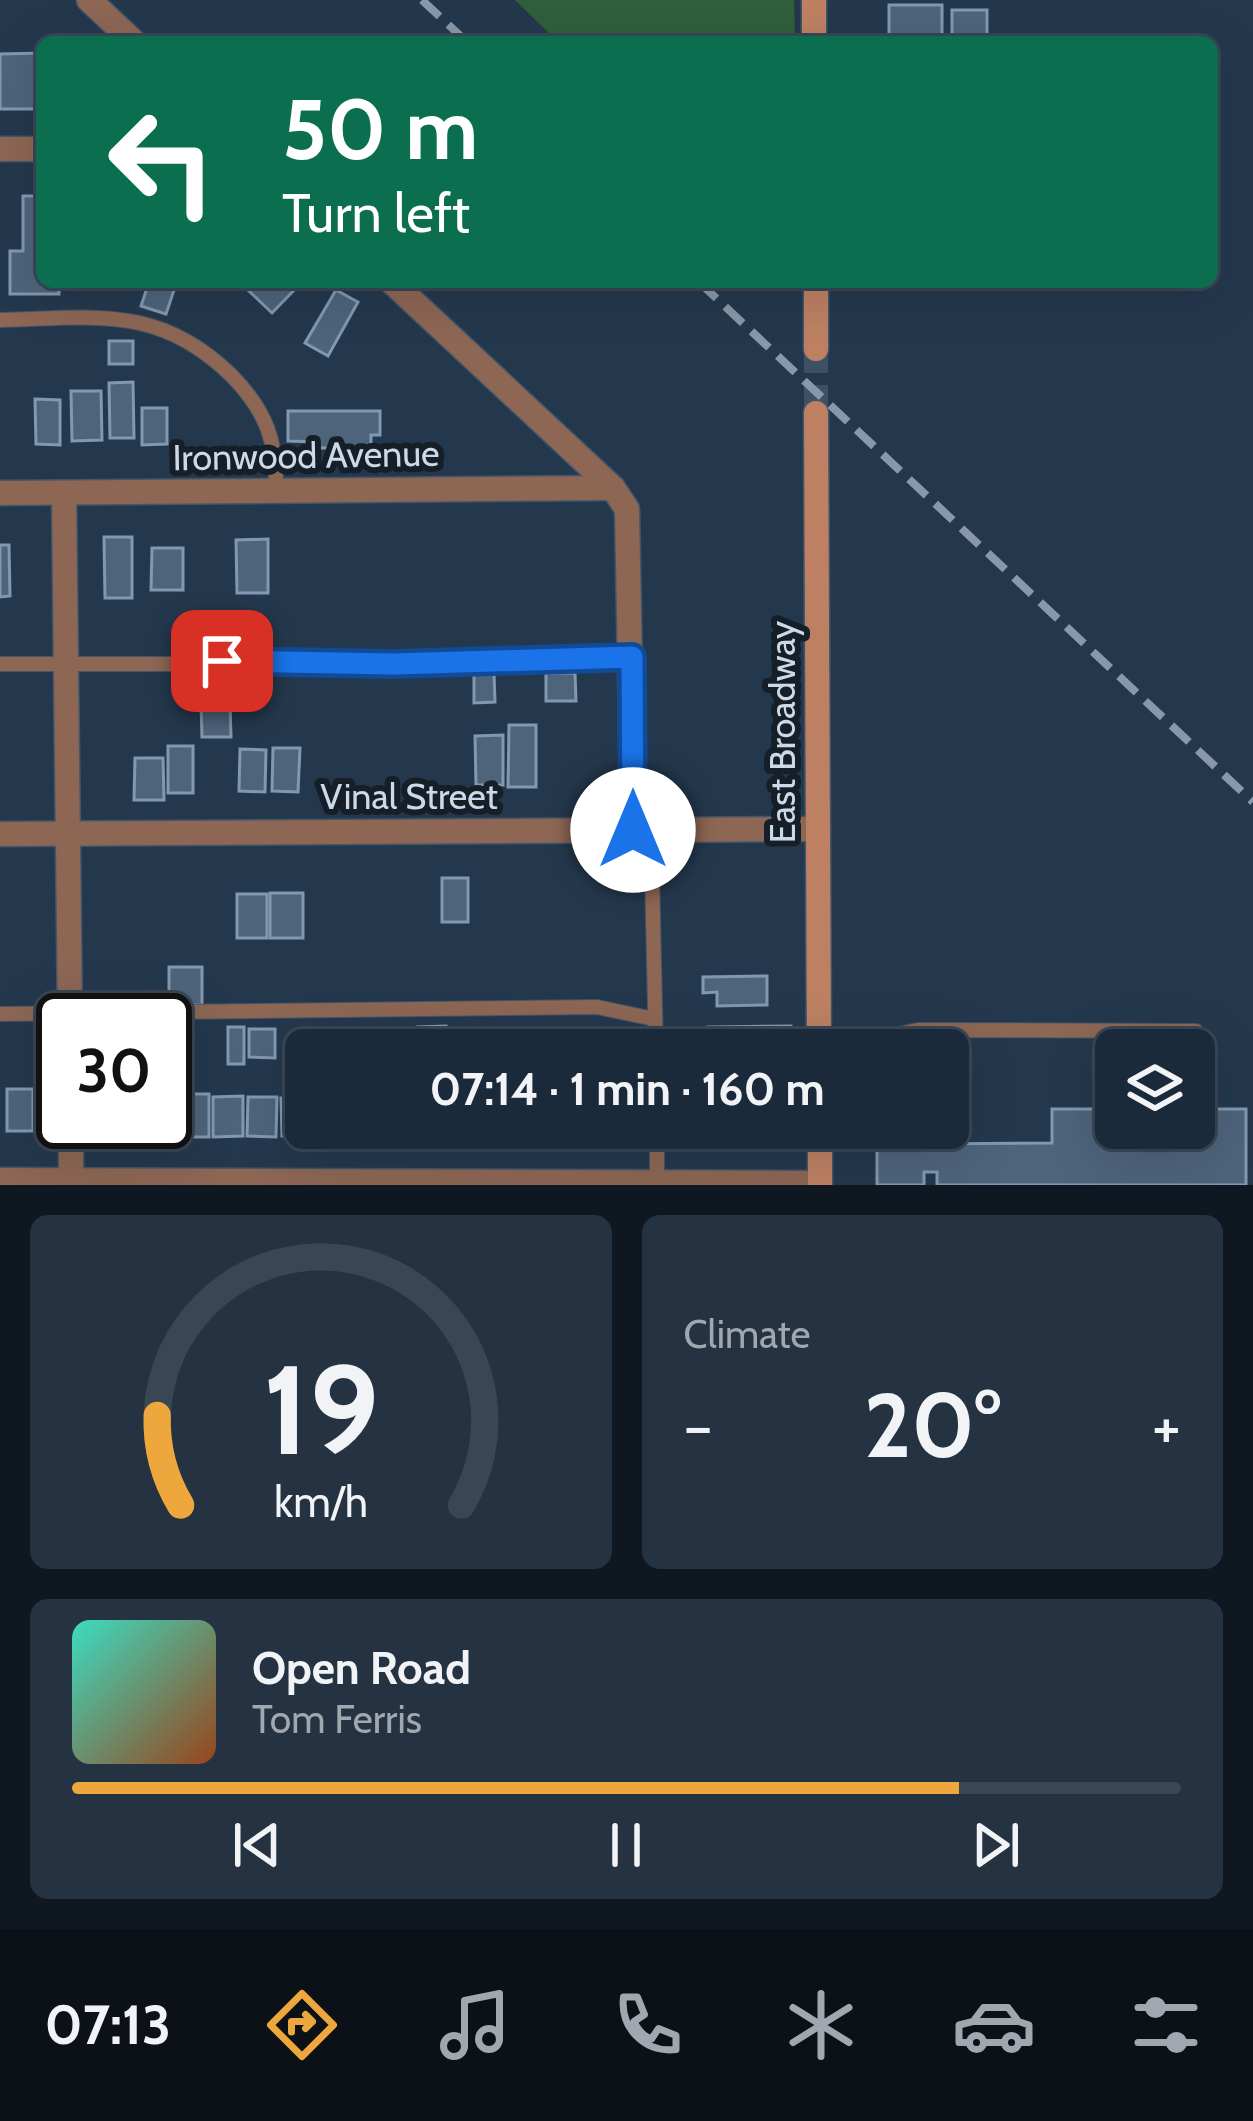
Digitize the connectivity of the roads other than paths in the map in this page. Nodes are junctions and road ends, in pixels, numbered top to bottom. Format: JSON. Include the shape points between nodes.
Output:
{"nodes":[{"id":1,"x":89,"y":0,"type":"edge"},
{"id":2,"x":814,"y":0,"type":"edge"},
{"id":3,"x":128,"y":36,"type":"edge"},
{"id":4,"x":814,"y":36,"type":"edge"},
{"id":5,"x":0,"y":149,"type":"edge"},
{"id":6,"x":36,"y":149,"type":"edge"},
{"id":7,"x":398,"y":288,"type":"edge"},
{"id":8,"x":815,"y":288,"type":"edge"},
{"id":9,"x":0,"y":320,"type":"edge"},
{"id":10,"x":816,"y":349,"type":"tunnel mouth"},
{"id":11,"x":816,"y":413,"type":"tunnel mouth"},
{"id":12,"x":613,"y":488,"type":"junction"},
{"id":13,"x":276,"y":491,"type":"junction"},
{"id":14,"x":0,"y":493,"type":"edge"},
{"id":15,"x":64,"y":493,"type":"junction"},
{"id":16,"x":632,"y":657,"type":"junction"},
{"id":17,"x":0,"y":664,"type":"edge"},
{"id":18,"x":66,"y":664,"type":"junction"},
{"id":19,"x":818,"y":829,"type":"junction"},
{"id":20,"x":642,"y":830,"type":"junction"},
{"id":21,"x":0,"y":834,"type":"edge"},
{"id":22,"x":68,"y":834,"type":"junction"},
{"id":23,"x":70,"y":993,"type":"edge"},
{"id":24,"x":0,"y":1013,"type":"edge"},
{"id":25,"x":192,"y":1015,"type":"edge"},
{"id":26,"x":36,"y":1016,"type":"edge"},
{"id":27,"x":653,"y":1019,"type":"junction"},
{"id":28,"x":654,"y":1029,"type":"edge"},
{"id":29,"x":820,"y":1029,"type":"edge"},
{"id":30,"x":969,"y":1030,"type":"edge"},
{"id":31,"x":1095,"y":1031,"type":"edge"},
{"id":32,"x":71,"y":1149,"type":"edge"},
{"id":33,"x":657,"y":1149,"type":"edge"},
{"id":34,"x":820,"y":1149,"type":"edge"},
{"id":35,"x":0,"y":1180,"type":"edge"},
{"id":36,"x":71,"y":1182,"type":"edge"},
{"id":37,"x":657,"y":1184,"type":"edge"},
{"id":38,"x":820,"y":1184,"type":"edge"}],
"edges":[{"from":1,"to":3,"type":"street"},
{"from":2,"to":4,"type":"street"},
{"from":5,"to":6,"type":"street"},
{"from":7,"to":12,"type":"street"},
{"from":8,"to":10,"type":"street"},
{"from":9,"to":13,"type":"lane","via":[[114,318],[188,338],[267,420]]},
{"from":11,"to":19,"type":"street","name":"East Broadway"},
{"from":12,"to":13,"type":"street","name":"Ironwood Avenue"},
{"from":12,"to":16,"type":"street","via":[[632,538]]},
{"from":13,"to":15,"type":"street","name":"Ironwood Avenue"},
{"from":14,"to":15,"type":"street","name":"Ironwood Avenue"},
{"from":15,"to":18,"type":"street"},
{"from":16,"to":18,"type":"lane"},
{"from":16,"to":20,"type":"street"},
{"from":17,"to":18,"type":"lane"},
{"from":18,"to":22,"type":"street"},
{"from":19,"to":20,"type":"street","name":"Vinal Street"},
{"from":19,"to":29,"type":"street","name":"East Broadway"},
{"from":20,"to":22,"type":"street","name":"Vinal Street"},
{"from":20,"to":27,"type":"lane"},
{"from":21,"to":22,"type":"street","name":"Vinal Street"},
{"from":22,"to":23,"type":"street"},
{"from":24,"to":26,"type":"lane"},
{"from":25,"to":27,"type":"lane","via":[[597,1007]]},
{"from":27,"to":28,"type":"lane"},
{"from":30,"to":31,"type":"lane"},
{"from":32,"to":36,"type":"street"},
{"from":33,"to":37,"type":"lane"},
{"from":34,"to":38,"type":"street"},
{"from":35,"to":36,"type":"street"},
{"from":36,"to":37,"type":"street"},
{"from":37,"to":38,"type":"street"}]}
